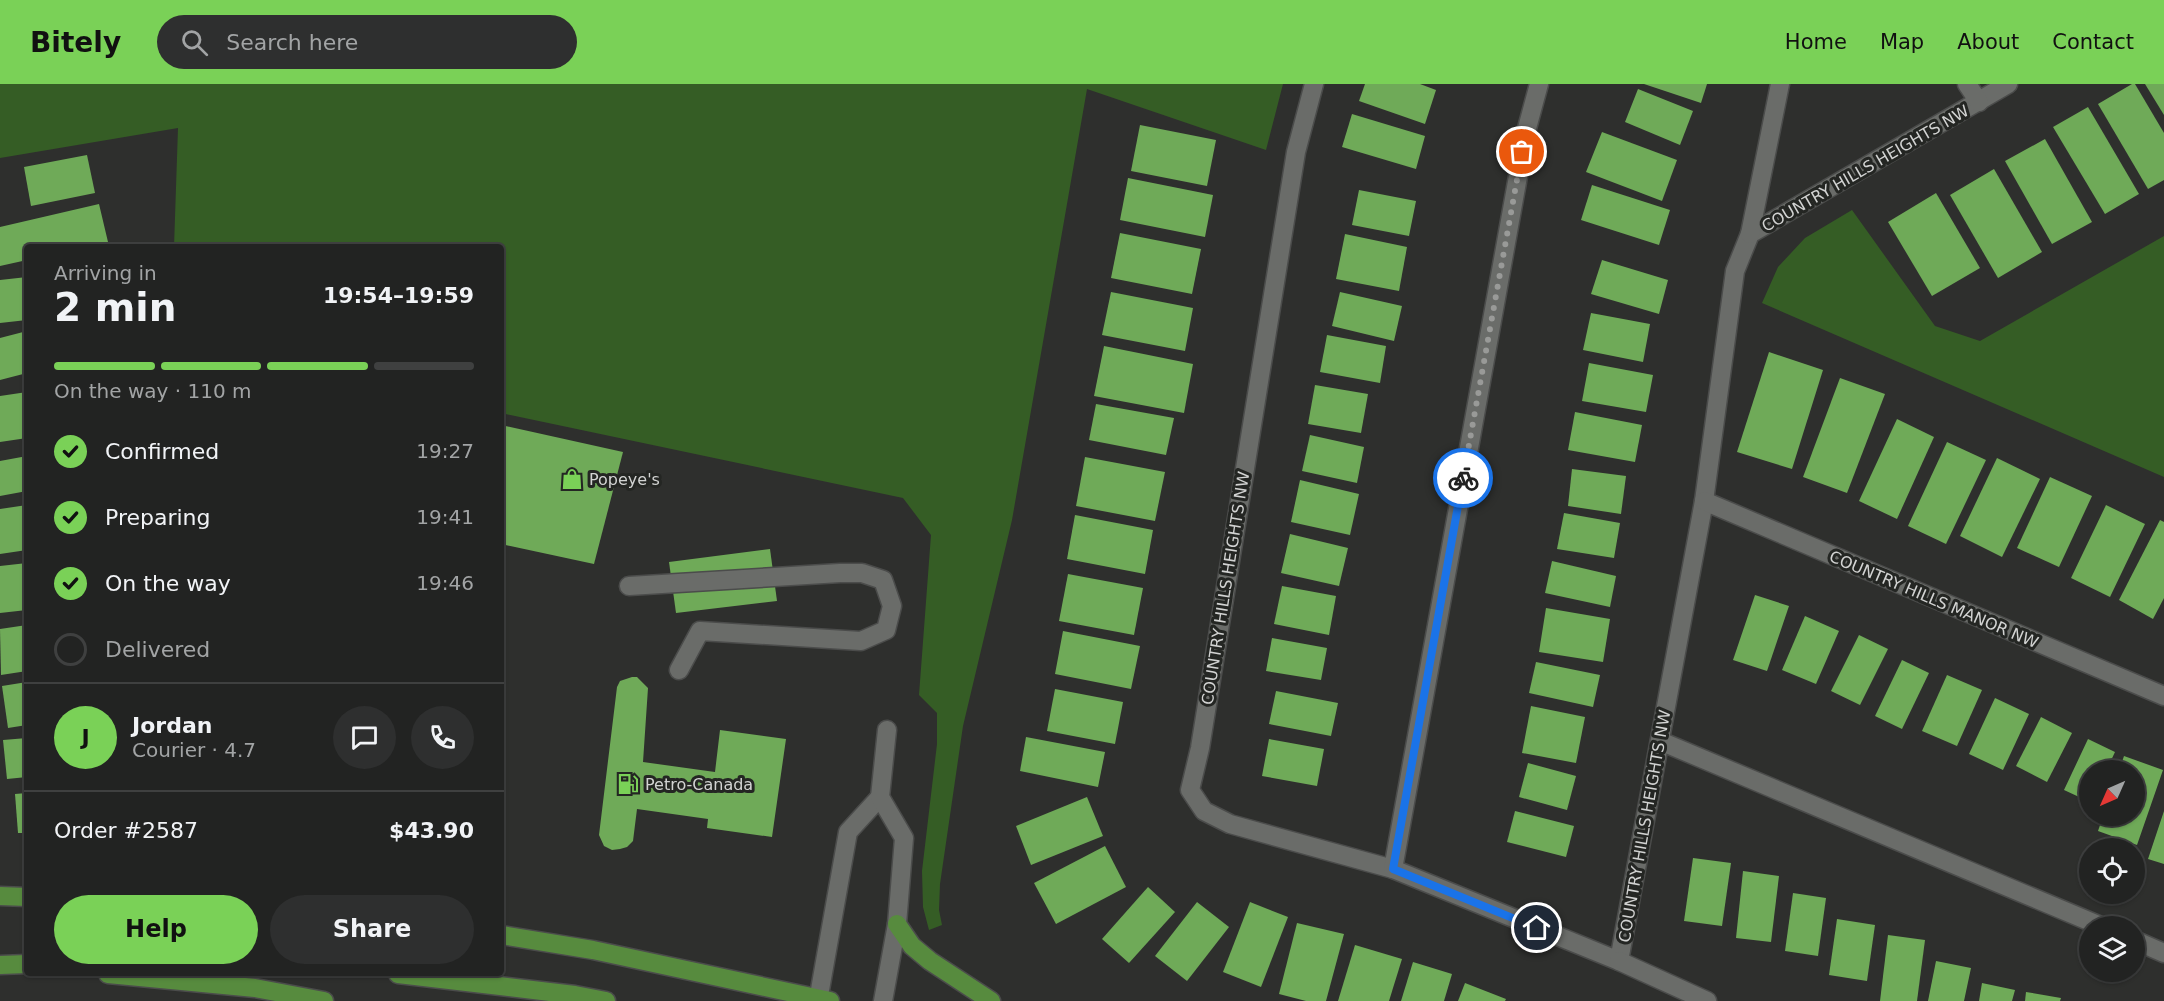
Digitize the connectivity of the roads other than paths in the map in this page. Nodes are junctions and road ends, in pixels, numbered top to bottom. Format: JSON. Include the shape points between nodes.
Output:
{"nodes":[{"id":1,"x":1314,"y":84,"type":"edge"},
{"id":2,"x":1539,"y":84,"type":"edge"},
{"id":3,"x":1780,"y":84,"type":"edge"},
{"id":4,"x":1967,"y":84,"type":"edge"},
{"id":5,"x":2008,"y":84,"type":"edge"},
{"id":6,"x":1979,"y":102,"type":"junction"},
{"id":7,"x":1750,"y":234,"type":"junction"},
{"id":8,"x":1704,"y":501,"type":"junction"},
{"id":9,"x":629,"y":585,"type":"dead end"},
{"id":10,"x":679,"y":670,"type":"dead end"},
{"id":11,"x":2164,"y":696,"type":"edge"},
{"id":12,"x":887,"y":730,"type":"dead end"},
{"id":13,"x":1660,"y":741,"type":"junction"},
{"id":14,"x":880,"y":797,"type":"junction"},
{"id":15,"x":1393,"y":869,"type":"junction"},
{"id":16,"x":0,"y":896,"type":"edge"},
{"id":17,"x":24,"y":897,"type":"edge"},
{"id":18,"x":2079,"y":917,"type":"edge"},
{"id":19,"x":897,"y":924,"type":"junction"},
{"id":20,"x":504,"y":935,"type":"edge"},
{"id":21,"x":2145,"y":944,"type":"edge"},
{"id":22,"x":2164,"y":952,"type":"edge"},
{"id":23,"x":1619,"y":961,"type":"junction"},
{"id":24,"x":24,"y":964,"type":"edge"},
{"id":25,"x":0,"y":965,"type":"edge"},
{"id":26,"x":129,"y":976,"type":"edge"},
{"id":27,"x":415,"y":976,"type":"edge"},
{"id":28,"x":822,"y":1000,"type":"edge"},
{"id":29,"x":324,"y":1001,"type":"edge"},
{"id":30,"x":606,"y":1001,"type":"edge"},
{"id":31,"x":883,"y":1001,"type":"edge"},
{"id":32,"x":991,"y":1001,"type":"edge"},
{"id":33,"x":1707,"y":1001,"type":"edge"}],
"edges":[{"from":1,"to":15,"type":"street","name":"COUNTRY HILLS HEIGHTS NW","via":[[1296,152],[1191,790],[1204,811],[1230,824]]},
{"from":2,"to":15,"type":"street","via":[[1526,132]]},
{"from":3,"to":7,"type":"street","name":"COUNTRY HILLS HEIGHTS NW"},
{"from":4,"to":6,"type":"street","name":"COUNTRY HILLS HEIGHTS NW"},
{"from":5,"to":6,"type":"street","name":"COUNTRY HILLS HEIGHTS NW"},
{"from":6,"to":7,"type":"street","name":"COUNTRY HILLS HEIGHTS NW"},
{"from":7,"to":8,"type":"street","name":"COUNTRY HILLS HEIGHTS NW","via":[[1735,271]]},
{"from":8,"to":11,"type":"street","name":"COUNTRY HILLS MANOR NW"},
{"from":8,"to":13,"type":"street","name":"COUNTRY HILLS HEIGHTS NW"},
{"from":9,"to":10,"type":"street","via":[[840,573],[862,573],[883,580],[892,606],[886,630],[861,641],[700,631]]},
{"from":12,"to":14,"type":"street"},
{"from":13,"to":18,"type":"street"},
{"from":13,"to":23,"type":"street","name":"COUNTRY HILLS HEIGHTS NW"},
{"from":14,"to":19,"type":"street","via":[[904,838]]},
{"from":14,"to":28,"type":"street","via":[[848,832]]},
{"from":15,"to":23,"type":"street","name":"COUNTRY HILLS HEIGHTS NW"},
{"from":16,"to":17,"type":"main road"},
{"from":19,"to":31,"type":"street"},
{"from":19,"to":32,"type":"main road","via":[[912,946],[930,961]]},
{"from":20,"to":28,"type":"main road","via":[[593,950]]},
{"from":21,"to":22,"type":"street"},
{"from":23,"to":33,"type":"street"},
{"from":24,"to":25,"type":"main road"},
{"from":26,"to":29,"type":"main road","via":[[255,988]]},
{"from":27,"to":30,"type":"main road"}]}
